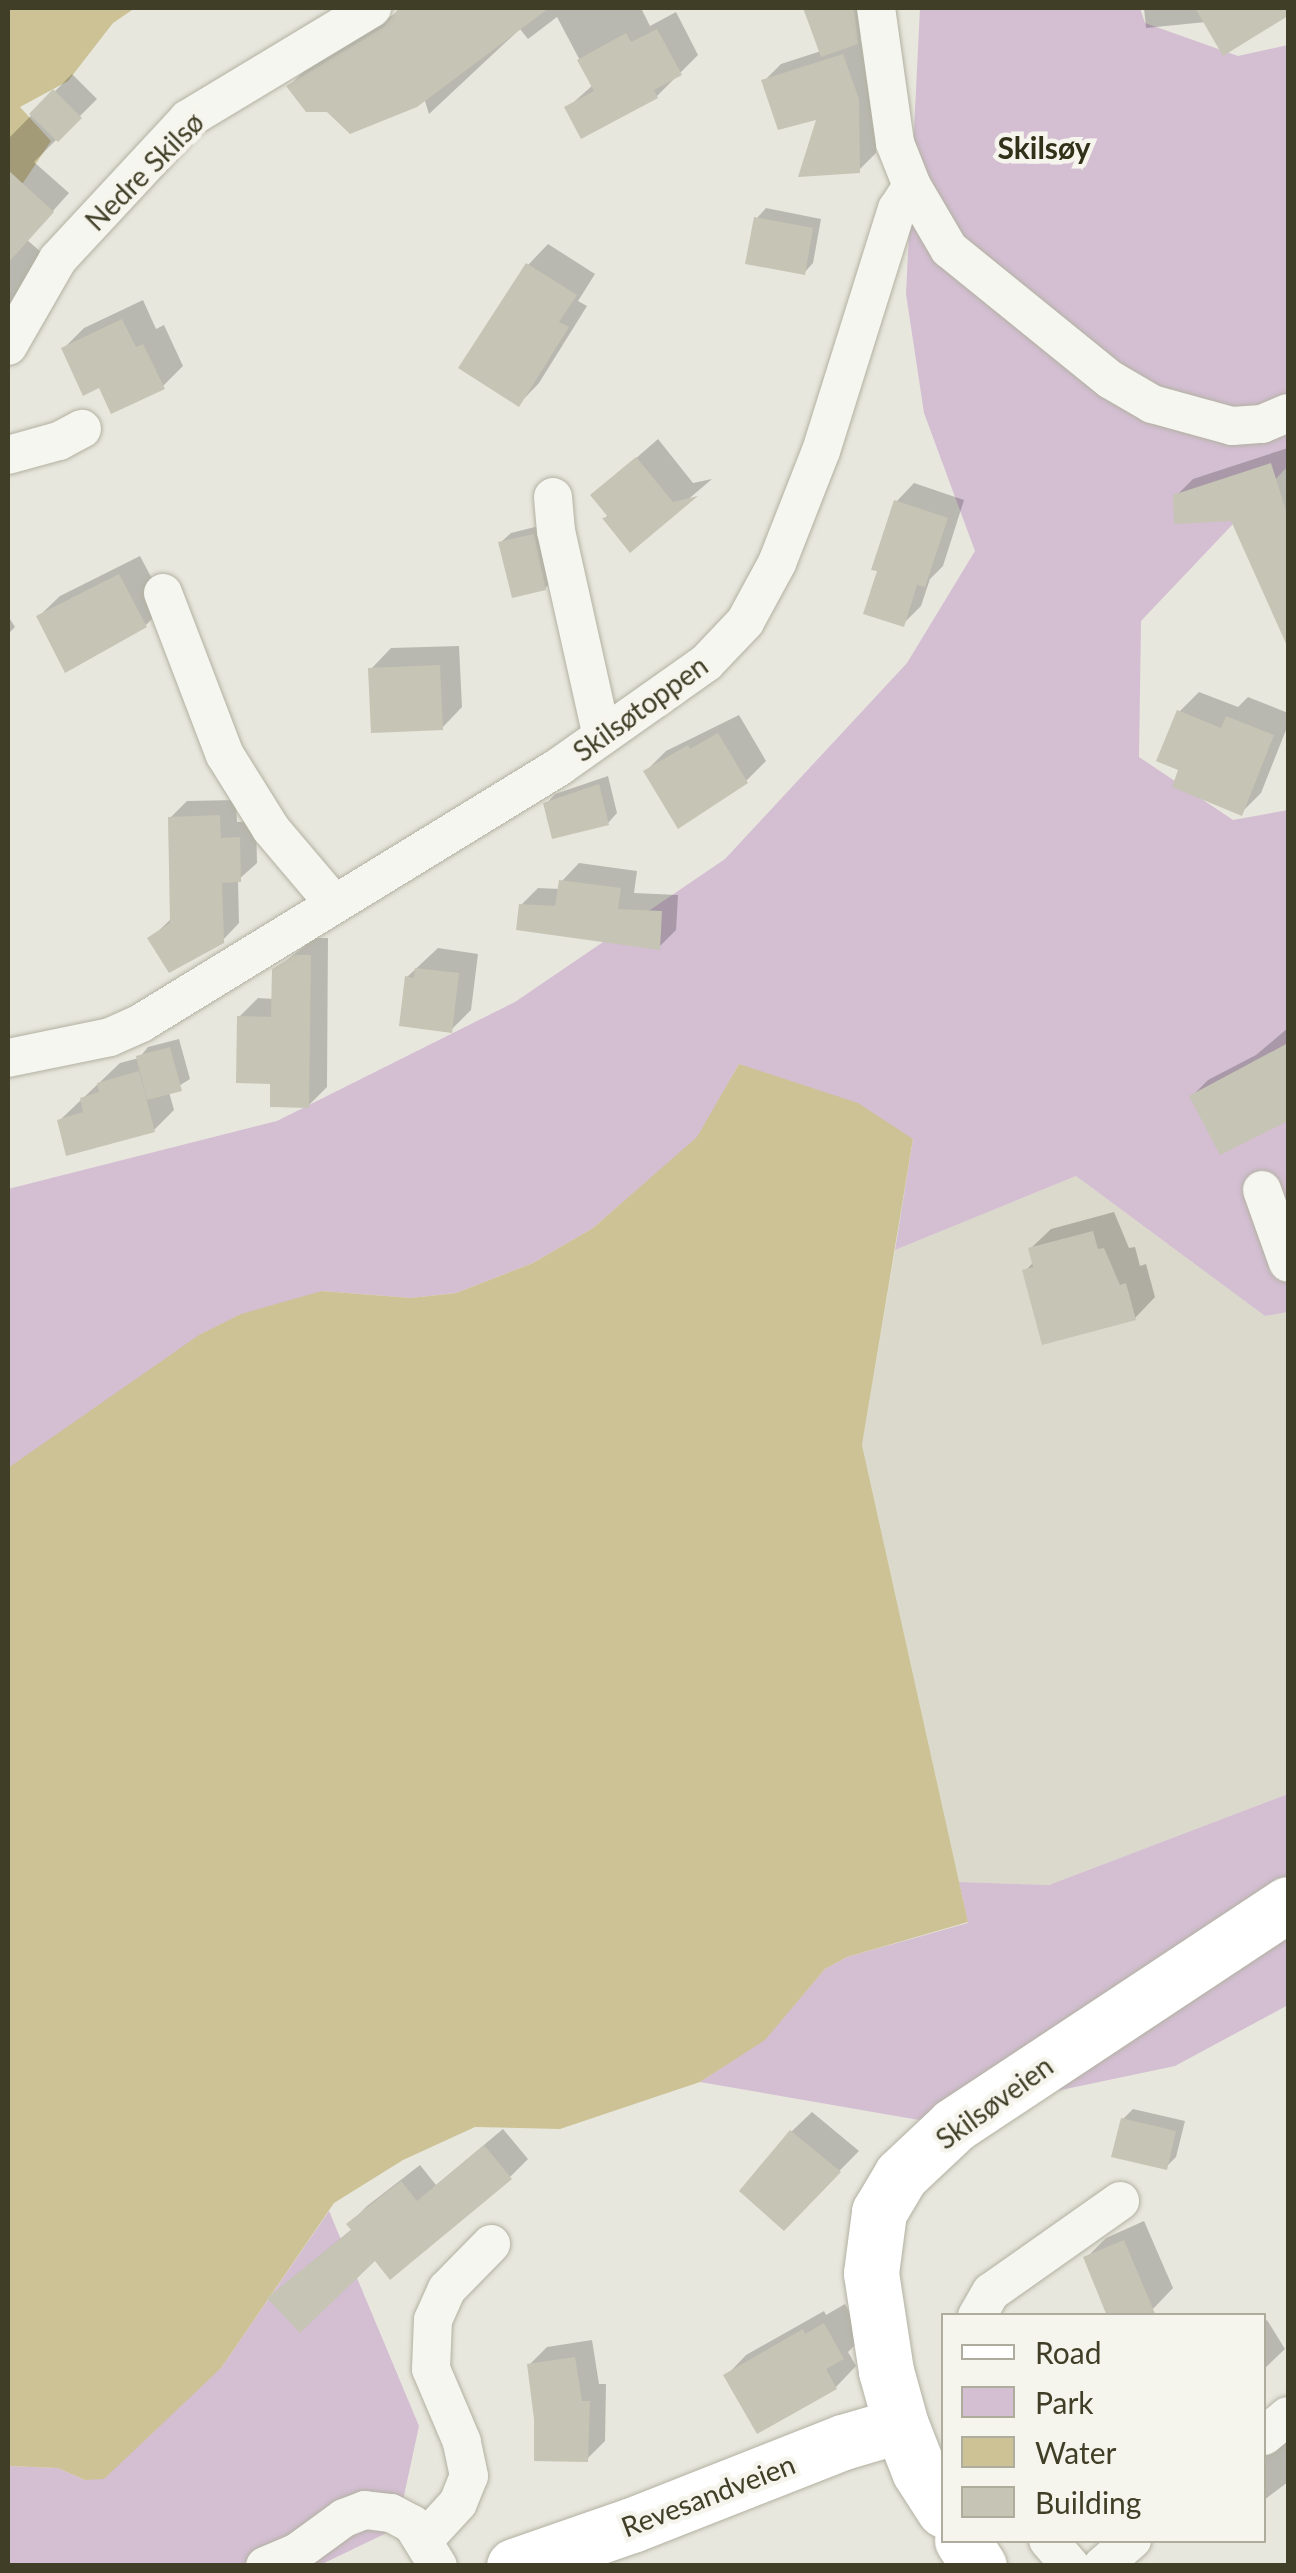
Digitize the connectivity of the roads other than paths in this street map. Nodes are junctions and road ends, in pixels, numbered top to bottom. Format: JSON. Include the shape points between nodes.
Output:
{"nodes":[{"id":1,"x":372,"y":8,"type":"edge"},
{"id":2,"x":876,"y":8,"type":"edge"},
{"id":3,"x":912,"y":186,"type":"junction"},
{"id":4,"x":8,"y":346,"type":"edge"},
{"id":5,"x":1288,"y":412,"type":"edge"},
{"id":6,"x":82,"y":428,"type":"dead end"},
{"id":7,"x":8,"y":454,"type":"edge"},
{"id":8,"x":554,"y":497,"type":"dead end"},
{"id":9,"x":163,"y":593,"type":"dead end"},
{"id":10,"x":602,"y":736,"type":"junction"},
{"id":11,"x":333,"y":902,"type":"junction"},
{"id":12,"x":8,"y":1058,"type":"edge"},
{"id":13,"x":1262,"y":1190,"type":"dead end"},
{"id":14,"x":1288,"y":1263,"type":"edge"},
{"id":15,"x":1288,"y":1904,"type":"edge"},
{"id":16,"x":1120,"y":2201,"type":"dead end"},
{"id":17,"x":490,"y":2244,"type":"dead end"},
{"id":18,"x":979,"y":2313,"type":"edge"},
{"id":19,"x":1288,"y":2416,"type":"edge"},
{"id":20,"x":901,"y":2425,"type":"junction"},
{"id":21,"x":1266,"y":2434,"type":"edge"},
{"id":22,"x":941,"y":2505,"type":"edge"},
{"id":23,"x":964,"y":2543,"type":"edge"},
{"id":24,"x":1051,"y":2543,"type":"edge"},
{"id":25,"x":1129,"y":2543,"type":"edge"},
{"id":26,"x":431,"y":2552,"type":"edge"},
{"id":27,"x":265,"y":2566,"type":"edge"},
{"id":28,"x":514,"y":2566,"type":"edge"},
{"id":29,"x":979,"y":2566,"type":"edge"},
{"id":30,"x":1070,"y":2566,"type":"edge"},
{"id":31,"x":1102,"y":2566,"type":"edge"}],
"edges":[{"from":1,"to":4,"type":"street","name":"Nedre Skilsø","via":[[188,119],[58,259]]},
{"from":2,"to":3,"type":"street","via":[[895,143]]},
{"from":3,"to":5,"type":"street","via":[[949,249],[1111,380],[1152,404],[1232,426],[1262,424]]},
{"from":3,"to":10,"type":"street","name":"Skilsøtoppen","via":[[897,208],[822,450],[746,622],[706,663]]},
{"from":6,"to":7,"type":"street"},
{"from":8,"to":10,"type":"street"},
{"from":9,"to":11,"type":"street","via":[[225,755],[270,829]]},
{"from":10,"to":11,"type":"street","name":"Skilsøtoppen"},
{"from":11,"to":12,"type":"street","name":"Skilsøtoppen","via":[[142,1023],[110,1038]]},
{"from":13,"to":14,"type":"street"},
{"from":15,"to":20,"type":"main road","name":"Skilsøveien","via":[[954,2125],[900,2175],[880,2212],[871,2273]]},
{"from":16,"to":18,"type":"street","via":[[990,2292]]},
{"from":17,"to":26,"type":"street","via":[[447,2289],[433,2320],[431,2369],[469,2476]]},
{"from":19,"to":21,"type":"street"},
{"from":20,"to":22,"type":"main road","name":"Skilsøveien"},
{"from":20,"to":28,"type":"main road","name":"Revesandveien"},
{"from":23,"to":29,"type":"main road"},
{"from":24,"to":30,"type":"street"},
{"from":25,"to":31,"type":"street"},
{"from":26,"to":27,"type":"street","via":[[412,2524],[365,2510]]}]}
